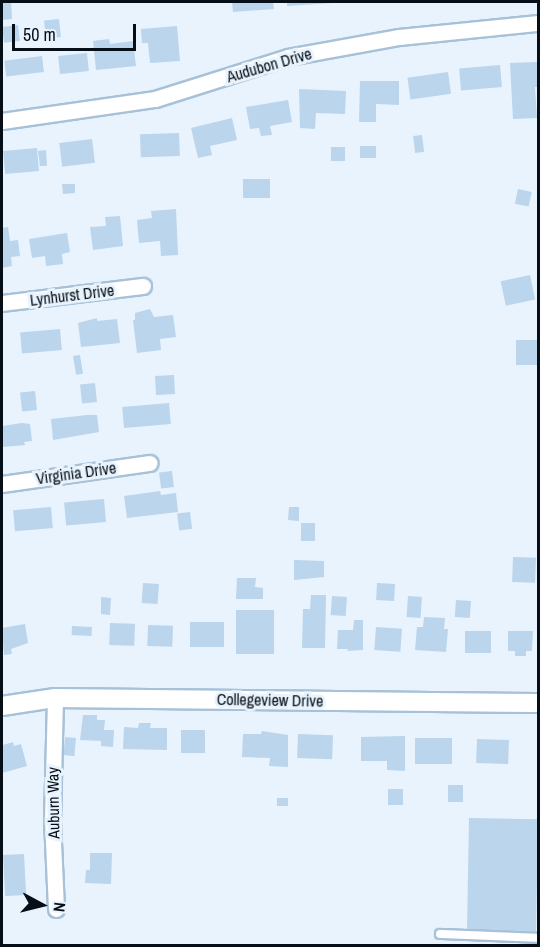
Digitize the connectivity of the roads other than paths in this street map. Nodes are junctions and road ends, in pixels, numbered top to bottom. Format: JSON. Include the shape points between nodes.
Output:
{"nodes":[{"id":1,"x":538,"y":23,"type":"edge"},
{"id":2,"x":2,"y":121,"type":"edge"},
{"id":3,"x":143,"y":286,"type":"dead end"},
{"id":4,"x":2,"y":303,"type":"edge"},
{"id":5,"x":150,"y":463,"type":"dead end"},
{"id":6,"x":2,"y":484,"type":"edge"},
{"id":7,"x":55,"y":698,"type":"junction"},
{"id":8,"x":538,"y":702,"type":"edge"},
{"id":9,"x":2,"y":706,"type":"edge"},
{"id":10,"x":56,"y":909,"type":"dead end"},
{"id":11,"x":440,"y":934,"type":"dead end"},
{"id":12,"x":538,"y":938,"type":"edge"}],
"edges":[{"from":1,"to":2,"type":"street","name":"Audubon Drive","via":[[399,37],[288,57],[155,99]]},
{"from":3,"to":4,"type":"street","name":"Lynhurst Drive"},
{"from":5,"to":6,"type":"street","name":"Virginia Drive"},
{"from":7,"to":8,"type":"street","name":"Collegeview Drive"},
{"from":7,"to":9,"type":"street","name":"Collegeview Drive"},
{"from":7,"to":10,"type":"street","name":"Auburn Way","via":[[52,820]]},
{"from":11,"to":12,"type":"lane"}]}
